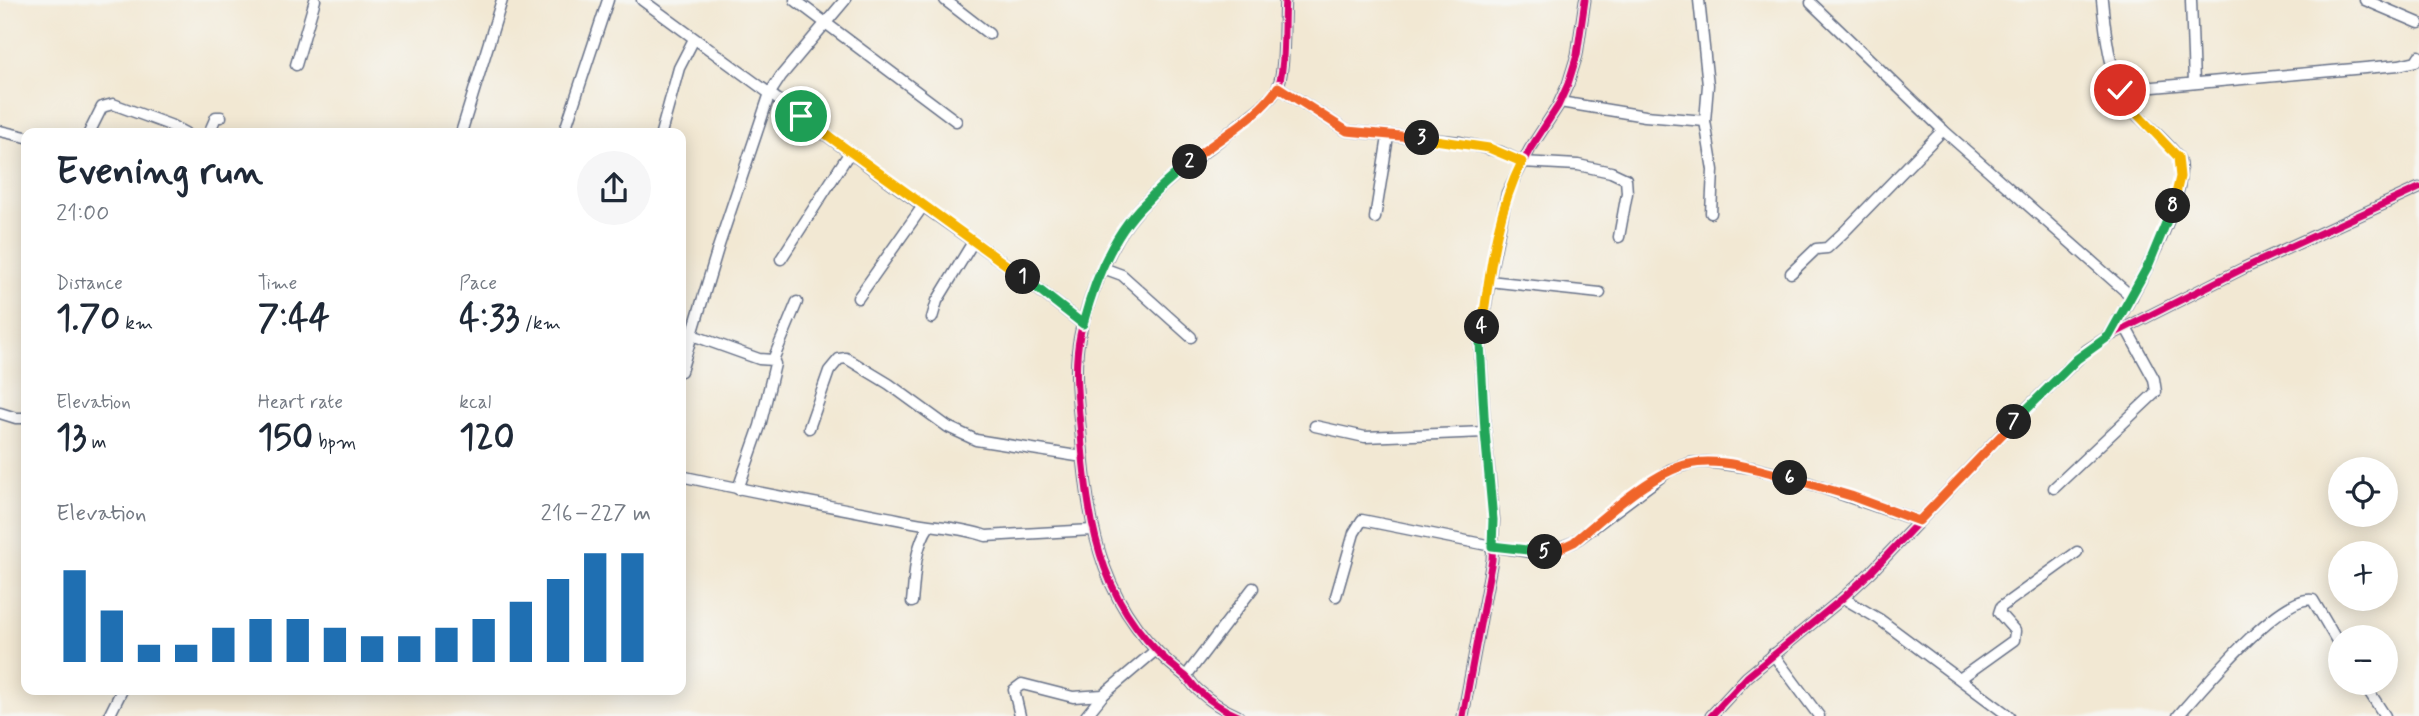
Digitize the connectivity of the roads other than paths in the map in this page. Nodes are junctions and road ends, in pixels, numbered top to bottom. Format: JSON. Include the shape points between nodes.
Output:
{"nodes":[{"id":1,"x":315,"y":0,"type":"edge"},
{"id":2,"x":502,"y":0,"type":"edge"},
{"id":3,"x":608,"y":0,"type":"edge"},
{"id":4,"x":642,"y":0,"type":"edge"},
{"id":5,"x":795,"y":0,"type":"edge"},
{"id":6,"x":845,"y":0,"type":"edge"},
{"id":7,"x":945,"y":0,"type":"edge"},
{"id":8,"x":1285,"y":0,"type":"edge"},
{"id":9,"x":1585,"y":0,"type":"edge"},
{"id":10,"x":1699,"y":0,"type":"edge"},
{"id":11,"x":2102,"y":0,"type":"edge"},
{"id":12,"x":2191,"y":0,"type":"edge"},
{"id":13,"x":2365,"y":0,"type":"edge"},
{"id":14,"x":1811,"y":3,"type":"dead end"},
{"id":15,"x":826,"y":22,"type":"junction"},
{"id":16,"x":2419,"y":23,"type":"edge"},
{"id":17,"x":989,"y":34,"type":"dead end"},
{"id":18,"x":694,"y":39,"type":"junction"},
{"id":19,"x":2419,"y":56,"type":"edge"},
{"id":20,"x":296,"y":65,"type":"dead end"},
{"id":21,"x":2194,"y":83,"type":"junction"},
{"id":22,"x":1278,"y":87,"type":"junction"},
{"id":23,"x":2120,"y":90,"type":"junction"},
{"id":24,"x":770,"y":93,"type":"junction"},
{"id":25,"x":1560,"y":102,"type":"junction"},
{"id":26,"x":221,"y":117,"type":"dead end"},
{"id":27,"x":956,"y":121,"type":"dead end"},
{"id":28,"x":1705,"y":121,"type":"junction"},
{"id":29,"x":92,"y":128,"type":"edge"},
{"id":30,"x":175,"y":128,"type":"edge"},
{"id":31,"x":211,"y":128,"type":"edge"},
{"id":32,"x":463,"y":128,"type":"edge"},
{"id":33,"x":566,"y":128,"type":"edge"},
{"id":34,"x":662,"y":128,"type":"edge"},
{"id":35,"x":1942,"y":130,"type":"junction"},
{"id":36,"x":0,"y":131,"type":"edge"},
{"id":37,"x":21,"y":135,"type":"edge"},
{"id":38,"x":1388,"y":136,"type":"junction"},
{"id":39,"x":850,"y":152,"type":"junction"},
{"id":40,"x":1522,"y":162,"type":"junction"},
{"id":41,"x":2419,"y":188,"type":"edge"},
{"id":42,"x":923,"y":206,"type":"junction"},
{"id":43,"x":1711,"y":213,"type":"dead end"},
{"id":44,"x":1375,"y":218,"type":"dead end"},
{"id":45,"x":1619,"y":237,"type":"dead end"},
{"id":46,"x":974,"y":242,"type":"junction"},
{"id":47,"x":781,"y":259,"type":"dead end"},
{"id":48,"x":1103,"y":268,"type":"junction"},
{"id":49,"x":1791,"y":272,"type":"dead end"},
{"id":50,"x":1489,"y":281,"type":"junction"},
{"id":51,"x":1600,"y":293,"type":"dead end"},
{"id":52,"x":2132,"y":297,"type":"junction"},
{"id":53,"x":858,"y":298,"type":"dead end"},
{"id":54,"x":797,"y":303,"type":"dead end"},
{"id":55,"x":932,"y":318,"type":"dead end"},
{"id":56,"x":1083,"y":324,"type":"junction"},
{"id":57,"x":2126,"y":328,"type":"junction"},
{"id":58,"x":692,"y":335,"type":"junction"},
{"id":59,"x":2109,"y":336,"type":"junction"},
{"id":60,"x":1191,"y":337,"type":"dead end"},
{"id":61,"x":686,"y":355,"type":"edge"},
{"id":62,"x":773,"y":360,"type":"junction"},
{"id":63,"x":0,"y":413,"type":"edge"},
{"id":64,"x":21,"y":418,"type":"edge"},
{"id":65,"x":1315,"y":426,"type":"dead end"},
{"id":66,"x":809,"y":428,"type":"dead end"},
{"id":67,"x":1485,"y":432,"type":"junction"},
{"id":68,"x":1083,"y":457,"type":"junction"},
{"id":69,"x":686,"y":477,"type":"edge"},
{"id":70,"x":2054,"y":488,"type":"dead end"},
{"id":71,"x":738,"y":489,"type":"junction"},
{"id":72,"x":1919,"y":521,"type":"junction"},
{"id":73,"x":929,"y":526,"type":"junction"},
{"id":74,"x":1092,"y":530,"type":"junction"},
{"id":75,"x":1492,"y":546,"type":"junction"},
{"id":76,"x":2077,"y":552,"type":"dead end"},
{"id":77,"x":1253,"y":588,"type":"dead end"},
{"id":78,"x":1336,"y":596,"type":"dead end"},
{"id":79,"x":1843,"y":598,"type":"junction"},
{"id":80,"x":912,"y":602,"type":"dead end"},
{"id":81,"x":2328,"y":625,"type":"edge"},
{"id":82,"x":1156,"y":650,"type":"junction"},
{"id":83,"x":1773,"y":654,"type":"junction"},
{"id":84,"x":1186,"y":676,"type":"junction"},
{"id":85,"x":1961,"y":678,"type":"junction"},
{"id":86,"x":120,"y":695,"type":"edge"},
{"id":87,"x":1103,"y":695,"type":"junction"},
{"id":88,"x":2371,"y":695,"type":"edge"},
{"id":89,"x":1233,"y":714,"type":"edge"},
{"id":90,"x":109,"y":716,"type":"edge"},
{"id":91,"x":1020,"y":716,"type":"edge"},
{"id":92,"x":1086,"y":716,"type":"edge"},
{"id":93,"x":1463,"y":716,"type":"edge"},
{"id":94,"x":1711,"y":716,"type":"edge"},
{"id":95,"x":1819,"y":716,"type":"edge"},
{"id":96,"x":2009,"y":716,"type":"edge"},
{"id":97,"x":2178,"y":716,"type":"edge"},
{"id":98,"x":2385,"y":716,"type":"edge"}],
"edges":[{"from":1,"to":20,"type":"street"},
{"from":2,"to":32,"type":"street"},
{"from":3,"to":33,"type":"street"},
{"from":4,"to":18,"type":"street"},
{"from":5,"to":15,"type":"street"},
{"from":6,"to":15,"type":"street"},
{"from":7,"to":17,"type":"street"},
{"from":8,"to":22,"type":"street"},
{"from":9,"to":25,"type":"street","via":[[1577,55]]},
{"from":10,"to":28,"type":"street","via":[[1708,85]]},
{"from":11,"to":23,"type":"street","via":[[2106,38]]},
{"from":12,"to":21,"type":"street"},
{"from":13,"to":16,"type":"street"},
{"from":14,"to":35,"type":"street"},
{"from":15,"to":24,"type":"street"},
{"from":15,"to":27,"type":"street"},
{"from":18,"to":24,"type":"street"},
{"from":18,"to":34,"type":"street","via":[[679,68]]},
{"from":19,"to":21,"type":"street","via":[[2399,65]]},
{"from":21,"to":23,"type":"street"},
{"from":22,"to":38,"type":"street","via":[[1347,131]]},
{"from":22,"to":48,"type":"street","via":[[1143,204]]},
{"from":23,"to":52,"type":"street","via":[[2178,157],[2180,166],[2176,197]]},
{"from":24,"to":39,"type":"street"},
{"from":24,"to":58,"type":"street"},
{"from":25,"to":28,"type":"street"},
{"from":25,"to":40,"type":"street"},
{"from":26,"to":31,"type":"street","via":[[216,117]]},
{"from":28,"to":43,"type":"street","via":[[1713,170]]},
{"from":29,"to":30,"type":"street","via":[[102,107],[113,104]]},
{"from":35,"to":49,"type":"street","via":[[1836,240],[1827,248],[1816,249]]},
{"from":35,"to":52,"type":"street"},
{"from":36,"to":37,"type":"street"},
{"from":38,"to":40,"type":"street","via":[[1460,142]]},
{"from":38,"to":44,"type":"street"},
{"from":39,"to":42,"type":"street"},
{"from":39,"to":47,"type":"street"},
{"from":40,"to":45,"type":"street","via":[[1578,165],[1626,179]]},
{"from":40,"to":50,"type":"street","via":[[1507,193]]},
{"from":41,"to":57,"type":"street"},
{"from":42,"to":46,"type":"street"},
{"from":42,"to":53,"type":"street"},
{"from":46,"to":55,"type":"street","via":[[937,301]]},
{"from":46,"to":56,"type":"street"},
{"from":48,"to":56,"type":"street"},
{"from":48,"to":60,"type":"street","via":[[1122,275]]},
{"from":50,"to":51,"type":"street"},
{"from":50,"to":67,"type":"street","via":[[1480,343]]},
{"from":52,"to":59,"type":"street"},
{"from":54,"to":62,"type":"street"},
{"from":56,"to":68,"type":"street","via":[[1075,371]]},
{"from":57,"to":59,"type":"street"},
{"from":57,"to":70,"type":"street","via":[[2154,379],[2156,392]]},
{"from":58,"to":61,"type":"street"},
{"from":58,"to":62,"type":"street"},
{"from":59,"to":72,"type":"street","via":[[2077,359]]},
{"from":62,"to":71,"type":"street","via":[[761,426]]},
{"from":63,"to":64,"type":"street"},
{"from":65,"to":67,"type":"street","via":[[1365,437]]},
{"from":66,"to":68,"type":"street","via":[[829,371],[846,358],[970,438]]},
{"from":67,"to":75,"type":"street"},
{"from":68,"to":74,"type":"street"},
{"from":69,"to":71,"type":"street"},
{"from":71,"to":73,"type":"street"},
{"from":72,"to":75,"type":"street","via":[[1754,468],[1707,462],[1666,472],[1561,548],[1536,553]]},
{"from":72,"to":79,"type":"street"},
{"from":73,"to":74,"type":"street","via":[[986,536]]},
{"from":73,"to":80,"type":"street","via":[[920,539]]},
{"from":74,"to":82,"type":"street","via":[[1119,599]]},
{"from":75,"to":78,"type":"street","via":[[1362,520]]},
{"from":75,"to":93,"type":"street"},
{"from":76,"to":85,"type":"street","via":[[2001,607],[1998,613],[2015,631],[2014,640]]},
{"from":77,"to":84,"type":"street"},
{"from":79,"to":83,"type":"street"},
{"from":79,"to":85,"type":"street"},
{"from":81,"to":97,"type":"street","via":[[2314,600],[2305,598],[2291,606],[2241,645]]},
{"from":82,"to":84,"type":"street"},
{"from":82,"to":87,"type":"street"},
{"from":83,"to":94,"type":"street"},
{"from":83,"to":95,"type":"street"},
{"from":84,"to":89,"type":"street"},
{"from":85,"to":96,"type":"street"},
{"from":86,"to":90,"type":"street"},
{"from":87,"to":91,"type":"street","via":[[1073,697],[1022,684],[1014,690]]},
{"from":87,"to":92,"type":"street"},
{"from":88,"to":98,"type":"street"}]}
